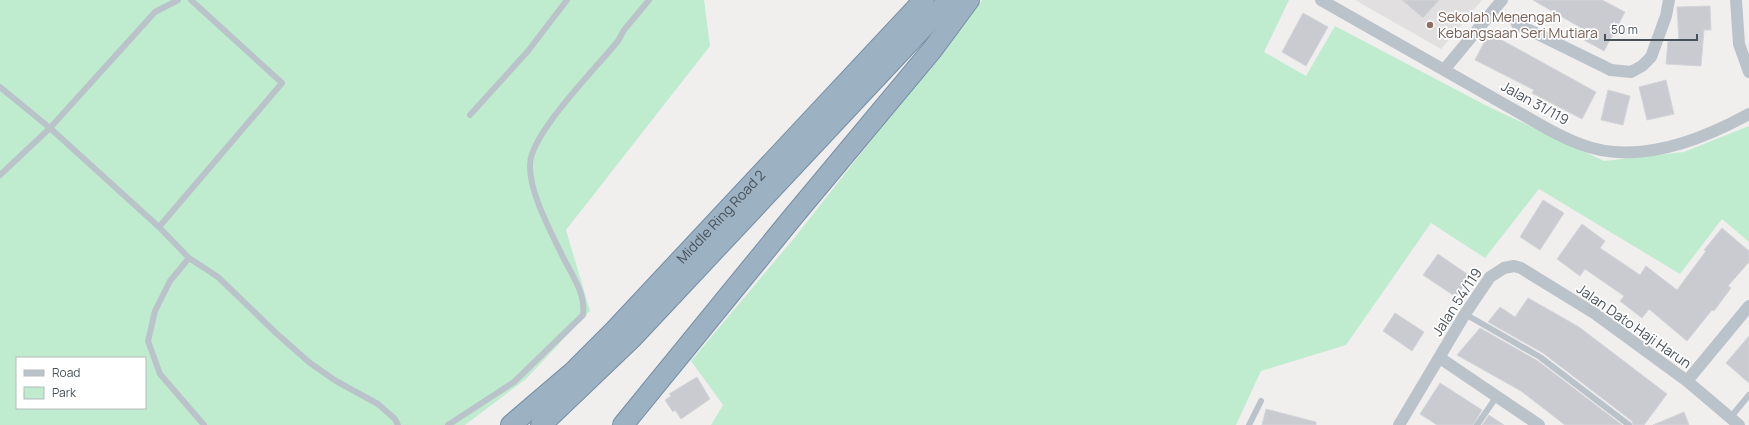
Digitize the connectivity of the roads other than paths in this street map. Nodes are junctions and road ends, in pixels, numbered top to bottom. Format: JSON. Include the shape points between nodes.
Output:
{"nodes":[{"id":1,"x":178,"y":0,"type":"edge"},
{"id":2,"x":190,"y":0,"type":"edge"},
{"id":3,"x":567,"y":0,"type":"edge"},
{"id":4,"x":649,"y":0,"type":"edge"},
{"id":5,"x":924,"y":0,"type":"edge"},
{"id":6,"x":949,"y":0,"type":"edge"},
{"id":7,"x":969,"y":0,"type":"edge"},
{"id":8,"x":1321,"y":0,"type":"edge"},
{"id":9,"x":1502,"y":0,"type":"edge"},
{"id":10,"x":1669,"y":0,"type":"edge"},
{"id":11,"x":1736,"y":0,"type":"edge"},
{"id":12,"x":1517,"y":24,"type":"dead end"},
{"id":13,"x":1749,"y":36,"type":"edge"},
{"id":14,"x":1739,"y":44,"type":"junction"},
{"id":15,"x":1444,"y":70,"type":"junction"},
{"id":16,"x":1749,"y":72,"type":"edge"},
{"id":17,"x":0,"y":87,"type":"edge"},
{"id":18,"x":1749,"y":114,"type":"edge"},
{"id":19,"x":470,"y":115,"type":"dead end"},
{"id":20,"x":50,"y":128,"type":"junction"},
{"id":21,"x":0,"y":175,"type":"edge"},
{"id":22,"x":159,"y":227,"type":"junction"},
{"id":23,"x":189,"y":258,"type":"junction"},
{"id":24,"x":1504,"y":268,"type":"joint"},
{"id":25,"x":1749,"y":306,"type":"edge"},
{"id":26,"x":1465,"y":314,"type":"junction"},
{"id":27,"x":1440,"y":358,"type":"junction"},
{"id":28,"x":582,"y":375,"type":"junction"},
{"id":29,"x":1687,"y":381,"type":"junction"},
{"id":30,"x":1749,"y":395,"type":"edge"},
{"id":31,"x":1497,"y":396,"type":"junction"},
{"id":32,"x":1261,"y":401,"type":"dead end"},
{"id":33,"x":1735,"y":422,"type":"edge"},
{"id":34,"x":204,"y":425,"type":"edge"},
{"id":35,"x":398,"y":425,"type":"edge"},
{"id":36,"x":448,"y":425,"type":"edge"},
{"id":37,"x":511,"y":425,"type":"edge"},
{"id":38,"x":541,"y":425,"type":"edge"},
{"id":39,"x":623,"y":425,"type":"edge"},
{"id":40,"x":1249,"y":425,"type":"edge"},
{"id":41,"x":1399,"y":425,"type":"edge"},
{"id":42,"x":1477,"y":425,"type":"edge"},
{"id":43,"x":1539,"y":425,"type":"edge"},
{"id":44,"x":1629,"y":425,"type":"edge"}],
"edges":[{"from":1,"to":20,"type":"lane","via":[[155,12]]},
{"from":2,"to":22,"type":"lane","via":[[282,83]]},
{"from":3,"to":19,"type":"lane","via":[[528,51]]},
{"from":4,"to":36,"type":"lane","via":[[548,124],[531,155],[534,186],[546,221],[579,288],[583,314],[514,382]]},
{"from":5,"to":28,"type":"highway","name":"Middle Ring Road 2"},
{"from":6,"to":28,"type":"highway","name":"Middle Ring Road 2","via":[[634,337]]},
{"from":7,"to":39,"type":"highway","via":[[932,50]]},
{"from":8,"to":15,"type":"street","name":"Jalan 31/119"},
{"from":9,"to":15,"type":"street"},
{"from":10,"to":12,"type":"street","via":[[1666,16],[1650,57],[1642,66],[1631,72],[1611,70]]},
{"from":11,"to":14,"type":"street"},
{"from":13,"to":14,"type":"street"},
{"from":14,"to":16,"type":"street"},
{"from":15,"to":18,"type":"street","name":"Jalan 31/119","via":[[1580,145],[1614,152],[1644,152],[1672,145],[1705,134]]},
{"from":17,"to":20,"type":"lane"},
{"from":20,"to":21,"type":"lane"},
{"from":20,"to":22,"type":"lane"},
{"from":22,"to":23,"type":"lane"},
{"from":23,"to":34,"type":"lane","via":[[170,281],[155,311],[148,341],[160,374]]},
{"from":23,"to":35,"type":"lane","via":[[218,277],[310,363],[378,404],[395,418]]},
{"from":24,"to":26,"type":"street","name":"Jalan 54/119","via":[[1490,277]]},
{"from":24,"to":29,"type":"street","name":"Jalan Dato Haji Harun","via":[[1521,268],[1587,309]]},
{"from":25,"to":29,"type":"street"},
{"from":26,"to":27,"type":"street","name":"Jalan 54/119"},
{"from":26,"to":44,"type":"lane","via":[[1540,357]]},
{"from":27,"to":31,"type":"street"},
{"from":27,"to":41,"type":"street","name":"Jalan 54/119"},
{"from":28,"to":37,"type":"highway","name":"Middle Ring Road 2"},
{"from":28,"to":38,"type":"highway","name":"Middle Ring Road 2"},
{"from":29,"to":33,"type":"street","name":"Jalan Dato Haji Harun"},
{"from":30,"to":33,"type":"lane"},
{"from":31,"to":42,"type":"lane"},
{"from":31,"to":43,"type":"street"},
{"from":32,"to":40,"type":"lane"}]}
